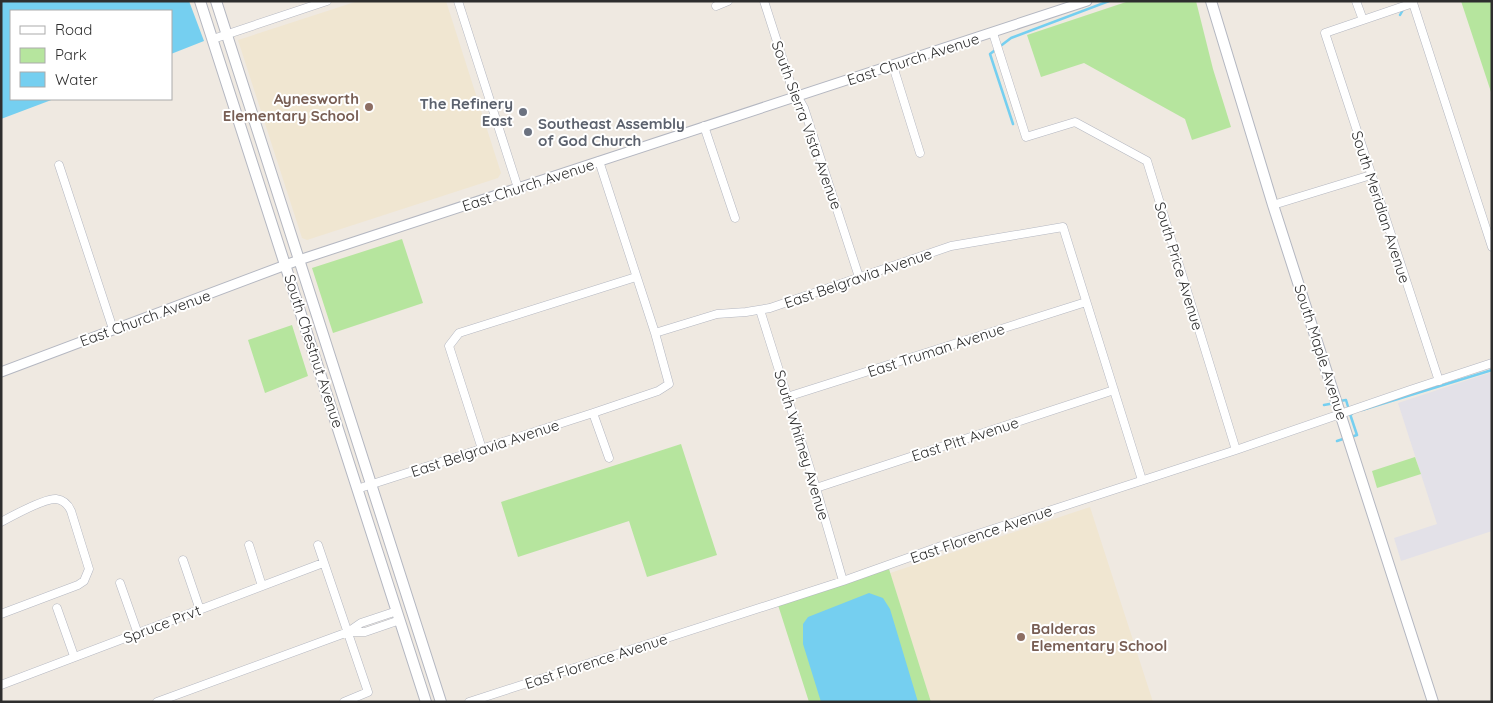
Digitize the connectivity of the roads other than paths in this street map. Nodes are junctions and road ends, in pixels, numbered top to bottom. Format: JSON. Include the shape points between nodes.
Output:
{"nodes":[{"id":1,"x":200,"y":1,"type":"edge"},
{"id":2,"x":216,"y":1,"type":"edge"},
{"id":3,"x":328,"y":1,"type":"edge"},
{"id":4,"x":458,"y":1,"type":"edge"},
{"id":5,"x":728,"y":1,"type":"edge"},
{"id":6,"x":764,"y":1,"type":"edge"},
{"id":7,"x":1087,"y":1,"type":"edge"},
{"id":8,"x":1211,"y":1,"type":"edge"},
{"id":9,"x":1356,"y":1,"type":"edge"},
{"id":10,"x":716,"y":6,"type":"dead end"},
{"id":11,"x":1363,"y":20,"type":"junction"},
{"id":12,"x":992,"y":33,"type":"junction"},
{"id":13,"x":227,"y":34,"type":"junction"},
{"id":14,"x":213,"y":39,"type":"junction"},
{"id":15,"x":893,"y":66,"type":"junction"},
{"id":16,"x":798,"y":96,"type":"junction"},
{"id":17,"x":704,"y":126,"type":"junction"},
{"id":18,"x":920,"y":153,"type":"dead end"},
{"id":19,"x":599,"y":161,"type":"junction"},
{"id":20,"x":59,"y":164,"type":"dead end"},
{"id":21,"x":1371,"y":175,"type":"junction"},
{"id":22,"x":518,"y":188,"type":"junction"},
{"id":23,"x":1273,"y":206,"type":"junction"},
{"id":24,"x":735,"y":218,"type":"dead end"},
{"id":25,"x":1492,"y":247,"type":"edge"},
{"id":26,"x":300,"y":260,"type":"junction"},
{"id":27,"x":286,"y":265,"type":"junction"},
{"id":28,"x":636,"y":277,"type":"junction"},
{"id":29,"x":859,"y":277,"type":"junction"},
{"id":30,"x":1086,"y":302,"type":"junction"},
{"id":31,"x":760,"y":310,"type":"junction"},
{"id":32,"x":113,"y":329,"type":"junction"},
{"id":33,"x":655,"y":333,"type":"junction"},
{"id":34,"x":1492,"y":363,"type":"edge"},
{"id":35,"x":1,"y":372,"type":"edge"},
{"id":36,"x":1439,"y":381,"type":"junction"},
{"id":37,"x":1114,"y":390,"type":"junction"},
{"id":38,"x":787,"y":397,"type":"junction"},
{"id":39,"x":593,"y":413,"type":"junction"},
{"id":40,"x":1341,"y":414,"type":"junction"},
{"id":41,"x":482,"y":448,"type":"junction"},
{"id":42,"x":1236,"y":450,"type":"junction"},
{"id":43,"x":609,"y":458,"type":"dead end"},
{"id":44,"x":1142,"y":480,"type":"junction"},
{"id":45,"x":372,"y":484,"type":"junction"},
{"id":46,"x":816,"y":488,"type":"junction"},
{"id":47,"x":357,"y":489,"type":"junction"},
{"id":48,"x":1,"y":522,"type":"edge"},
{"id":49,"x":248,"y":545,"type":"dead end"},
{"id":50,"x":318,"y":545,"type":"dead end"},
{"id":51,"x":183,"y":560,"type":"dead end"},
{"id":52,"x":323,"y":564,"type":"junction"},
{"id":53,"x":843,"y":581,"type":"junction"},
{"id":54,"x":120,"y":584,"type":"dead end"},
{"id":55,"x":262,"y":586,"type":"junction"},
{"id":56,"x":57,"y":608,"type":"dead end"},
{"id":57,"x":200,"y":610,"type":"junction"},
{"id":58,"x":1,"y":614,"type":"edge"},
{"id":59,"x":398,"y":616,"type":"junction"},
{"id":60,"x":348,"y":632,"type":"junction"},
{"id":61,"x":138,"y":634,"type":"junction"},
{"id":62,"x":74,"y":656,"type":"junction"},
{"id":63,"x":1,"y":685,"type":"edge"},
{"id":64,"x":158,"y":702,"type":"edge"},
{"id":65,"x":344,"y":702,"type":"edge"},
{"id":66,"x":426,"y":702,"type":"edge"},
{"id":67,"x":441,"y":702,"type":"edge"},
{"id":68,"x":469,"y":702,"type":"edge"},
{"id":69,"x":1433,"y":702,"type":"edge"}],
"edges":[{"from":1,"to":14,"type":"main road","name":"South Chestnut Avenue"},
{"from":2,"to":13,"type":"main road","name":"South Chestnut Avenue"},
{"from":3,"to":13,"type":"street"},
{"from":4,"to":22,"type":"street"},
{"from":5,"to":10,"type":"street"},
{"from":6,"to":16,"type":"street","name":"South Sierra Vista Avenue","via":[[791,85]]},
{"from":7,"to":12,"type":"street","name":"East Church Avenue"},
{"from":8,"to":23,"type":"main road","name":"South Maple Avenue"},
{"from":9,"to":11,"type":"street"},
{"from":11,"to":21,"type":"street","name":"South Meridian Avenue","via":[[1325,33]]},
{"from":11,"to":25,"type":"street","via":[[1413,3]]},
{"from":12,"to":15,"type":"street","name":"East Church Avenue"},
{"from":12,"to":42,"type":"street","name":"South Price Avenue","via":[[1026,137],[1075,122],[1146,161]]},
{"from":13,"to":14,"type":"street"},
{"from":13,"to":26,"type":"main road","name":"South Chestnut Avenue"},
{"from":14,"to":27,"type":"main road","name":"South Chestnut Avenue"},
{"from":15,"to":16,"type":"street","name":"East Church Avenue"},
{"from":15,"to":18,"type":"street"},
{"from":16,"to":17,"type":"street","name":"East Church Avenue"},
{"from":16,"to":29,"type":"street","name":"South Sierra Vista Avenue"},
{"from":17,"to":19,"type":"street","name":"East Church Avenue"},
{"from":17,"to":24,"type":"street"},
{"from":19,"to":22,"type":"street","name":"East Church Avenue"},
{"from":19,"to":28,"type":"street"},
{"from":20,"to":32,"type":"street"},
{"from":21,"to":23,"type":"street"},
{"from":21,"to":36,"type":"street","name":"South Meridian Avenue"},
{"from":22,"to":26,"type":"street","name":"East Church Avenue"},
{"from":23,"to":40,"type":"main road","name":"South Maple Avenue"},
{"from":26,"to":27,"type":"street","name":"East Church Avenue"},
{"from":26,"to":45,"type":"main road","name":"South Chestnut Avenue"},
{"from":27,"to":32,"type":"street","name":"East Church Avenue"},
{"from":27,"to":47,"type":"main road","name":"South Chestnut Avenue"},
{"from":28,"to":33,"type":"street"},
{"from":28,"to":41,"type":"street","via":[[459,333],[449,346]]},
{"from":29,"to":30,"type":"street","name":"East Belgravia Avenue","via":[[951,246],[1063,227]]},
{"from":29,"to":31,"type":"street","name":"East Belgravia Avenue"},
{"from":30,"to":37,"type":"street"},
{"from":30,"to":38,"type":"street","name":"East Truman Avenue"},
{"from":31,"to":33,"type":"street","name":"East Belgravia Avenue","via":[[717,314]]},
{"from":31,"to":38,"type":"street","name":"South Whitney Avenue"},
{"from":32,"to":35,"type":"street","name":"East Church Avenue"},
{"from":33,"to":39,"type":"street","name":"East Belgravia Avenue","via":[[669,384],[658,391]]},
{"from":34,"to":36,"type":"street","name":"East Florence Avenue"},
{"from":36,"to":40,"type":"street","name":"East Florence Avenue"},
{"from":37,"to":44,"type":"street"},
{"from":37,"to":46,"type":"street","name":"East Pitt Avenue"},
{"from":38,"to":46,"type":"street","name":"South Whitney Avenue"},
{"from":39,"to":41,"type":"street","name":"East Belgravia Avenue"},
{"from":39,"to":43,"type":"street"},
{"from":40,"to":42,"type":"street","name":"East Florence Avenue"},
{"from":40,"to":69,"type":"main road","name":"South Maple Avenue"},
{"from":41,"to":45,"type":"street","name":"East Belgravia Avenue"},
{"from":42,"to":44,"type":"street","name":"East Florence Avenue"},
{"from":44,"to":53,"type":"street","name":"East Florence Avenue"},
{"from":45,"to":47,"type":"street","name":"East Belgravia Avenue"},
{"from":45,"to":67,"type":"main road","name":"South Chestnut Avenue"},
{"from":46,"to":53,"type":"street","name":"South Whitney Avenue"},
{"from":47,"to":59,"type":"main road","name":"South Chestnut Avenue"},
{"from":48,"to":58,"type":"street","via":[[51,500],[63,501],[71,511],[88,563],[88,575],[78,585]]},
{"from":49,"to":55,"type":"street"},
{"from":50,"to":52,"type":"street"},
{"from":51,"to":57,"type":"street"},
{"from":52,"to":55,"type":"street","name":"Spruce Prvt"},
{"from":52,"to":60,"type":"street"},
{"from":53,"to":68,"type":"street","name":"East Florence Avenue"},
{"from":54,"to":61,"type":"street"},
{"from":55,"to":57,"type":"street","name":"Spruce Prvt"},
{"from":56,"to":62,"type":"street"},
{"from":57,"to":61,"type":"street","name":"Spruce Prvt"},
{"from":59,"to":60,"type":"street","via":[[361,623]]},
{"from":59,"to":66,"type":"main road","name":"South Chestnut Avenue"},
{"from":60,"to":64,"type":"street"},
{"from":60,"to":65,"type":"street","via":[[368,692]]},
{"from":61,"to":62,"type":"street","name":"Spruce Prvt"},
{"from":62,"to":63,"type":"street","name":"Spruce Prvt"}]}
